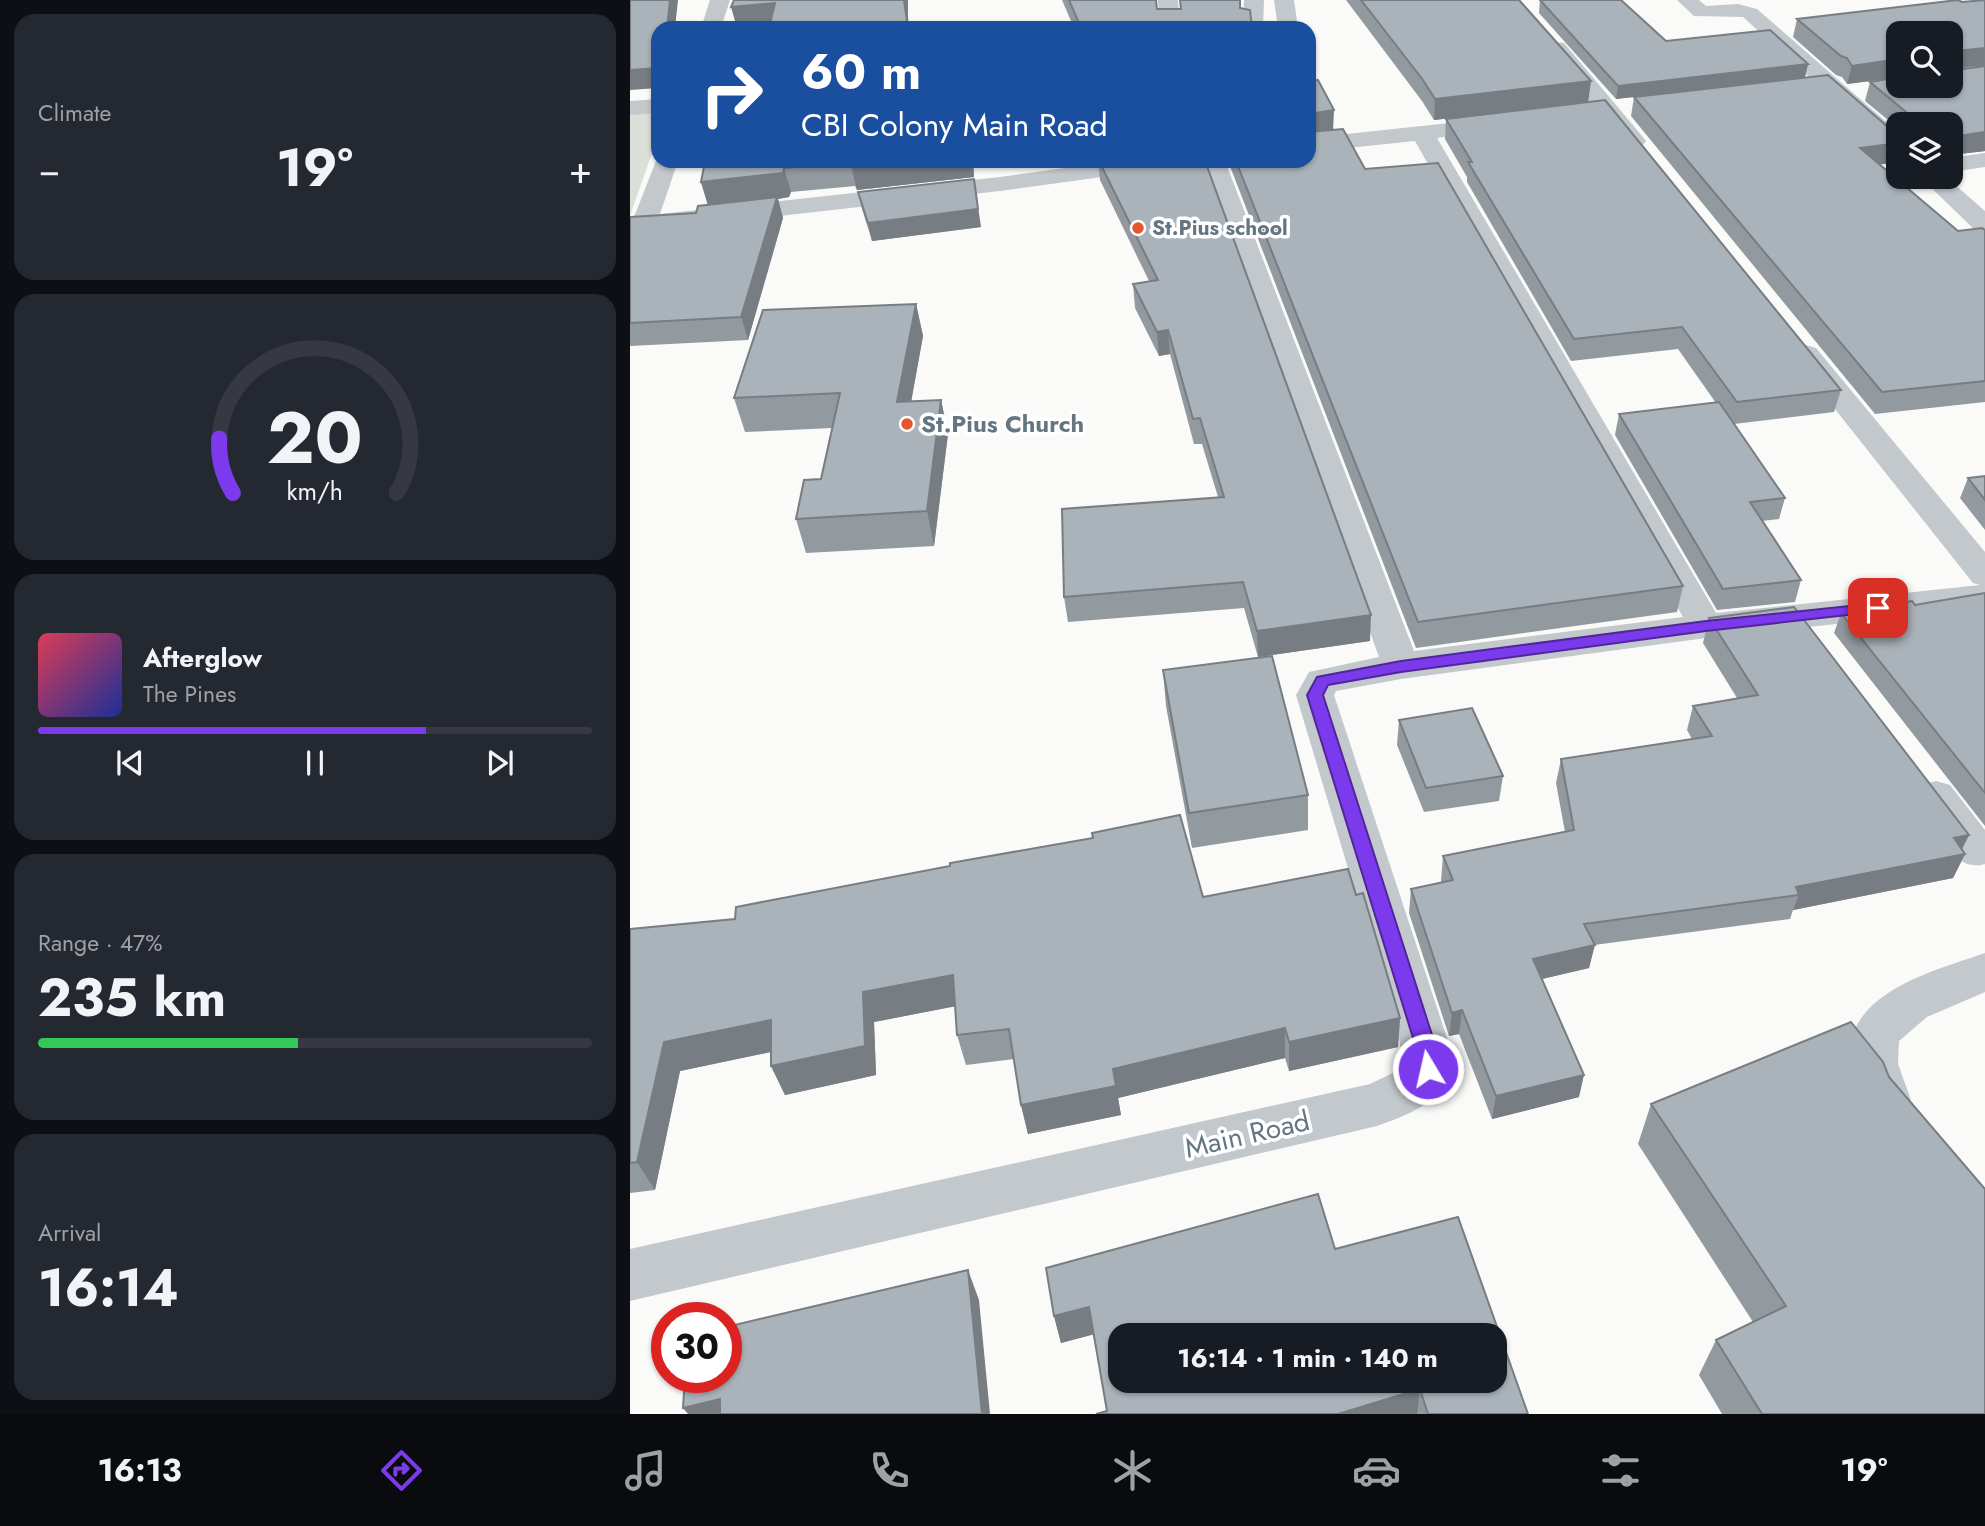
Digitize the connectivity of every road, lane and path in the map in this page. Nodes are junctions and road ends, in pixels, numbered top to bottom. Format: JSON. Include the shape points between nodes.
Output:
{"nodes":[{"id":1,"x":720,"y":0,"type":"edge"},
{"id":2,"x":1168,"y":0,"type":"edge"},
{"id":3,"x":1254,"y":0,"type":"edge"},
{"id":4,"x":1284,"y":0,"type":"edge"},
{"id":5,"x":1687,"y":0,"type":"edge"},
{"id":6,"x":713,"y":21,"type":"edge"},
{"id":7,"x":1170,"y":21,"type":"edge"},
{"id":8,"x":1253,"y":21,"type":"edge"},
{"id":9,"x":1287,"y":21,"type":"edge"},
{"id":10,"x":1545,"y":35,"type":"edge"},
{"id":11,"x":1806,"y":86,"type":"edge"},
{"id":12,"x":1837,"y":88,"type":"junction"},
{"id":13,"x":1866,"y":90,"type":"dead end"},
{"id":14,"x":651,"y":106,"type":"edge"},
{"id":15,"x":630,"y":108,"type":"edge"},
{"id":16,"x":1476,"y":126,"type":"edge"},
{"id":17,"x":1423,"y":134,"type":"junction"},
{"id":18,"x":1886,"y":134,"type":"edge"},
{"id":19,"x":1316,"y":144,"type":"edge"},
{"id":20,"x":1985,"y":160,"type":"edge"},
{"id":21,"x":1652,"y":163,"type":"edge"},
{"id":22,"x":1963,"y":164,"type":"edge"},
{"id":23,"x":663,"y":168,"type":"edge"},
{"id":24,"x":1070,"y":168,"type":"edge"},
{"id":25,"x":1216,"y":168,"type":"edge"},
{"id":26,"x":1000,"y":173,"type":"edge"},
{"id":27,"x":1945,"y":189,"type":"edge"},
{"id":28,"x":637,"y":225,"type":"edge"},
{"id":29,"x":1985,"y":225,"type":"edge"},
{"id":30,"x":1792,"y":337,"type":"edge"},
{"id":31,"x":1985,"y":575,"type":"edge"},
{"id":32,"x":1985,"y":596,"type":"edge"},
{"id":33,"x":1798,"y":617,"type":"junction"},
{"id":34,"x":1706,"y":626,"type":"junction"},
{"id":35,"x":1821,"y":647,"type":"edge"},
{"id":36,"x":1401,"y":666,"type":"junction"},
{"id":37,"x":1912,"y":764,"type":"edge"},
{"id":38,"x":1978,"y":850,"type":"dead end"},
{"id":39,"x":1985,"y":972,"type":"edge"},
{"id":40,"x":1914,"y":1132,"type":"edge"},
{"id":41,"x":630,"y":1275,"type":"edge"}],
"edges":[{"from":1,"to":6,"type":"street"},
{"from":2,"to":7,"type":"street"},
{"from":3,"to":8,"type":"street"},
{"from":4,"to":9,"type":"street"},
{"from":5,"to":12,"type":"street","via":[[1701,12],[1750,13]]},
{"from":10,"to":21,"type":"street"},
{"from":11,"to":12,"type":"street"},
{"from":12,"to":13,"type":"street"},
{"from":12,"to":18,"type":"street"},
{"from":14,"to":15,"type":"street"},
{"from":16,"to":17,"type":"street"},
{"from":17,"to":19,"type":"street"},
{"from":17,"to":34,"type":"street"},
{"from":20,"to":22,"type":"street"},
{"from":23,"to":28,"type":"street"},
{"from":24,"to":26,"type":"street"},
{"from":25,"to":36,"type":"street"},
{"from":26,"to":28,"type":"street"},
{"from":27,"to":29,"type":"street"},
{"from":30,"to":31,"type":"street"},
{"from":32,"to":33,"type":"street","name":"Main Road"},
{"from":33,"to":34,"type":"street","name":"Main Road"},
{"from":33,"to":35,"type":"street"},
{"from":34,"to":36,"type":"street","name":"Main Road"},
{"from":36,"to":41,"type":"street","name":"Main Road","via":[[1322,681],[1315,695],[1423,1038],[1428,1069],[1414,1086],[1377,1104]]},
{"from":37,"to":38,"type":"street"},
{"from":39,"to":40,"type":"street","via":[[1902,1006],[1876,1033],[1873,1062],[1887,1101]]}]}
